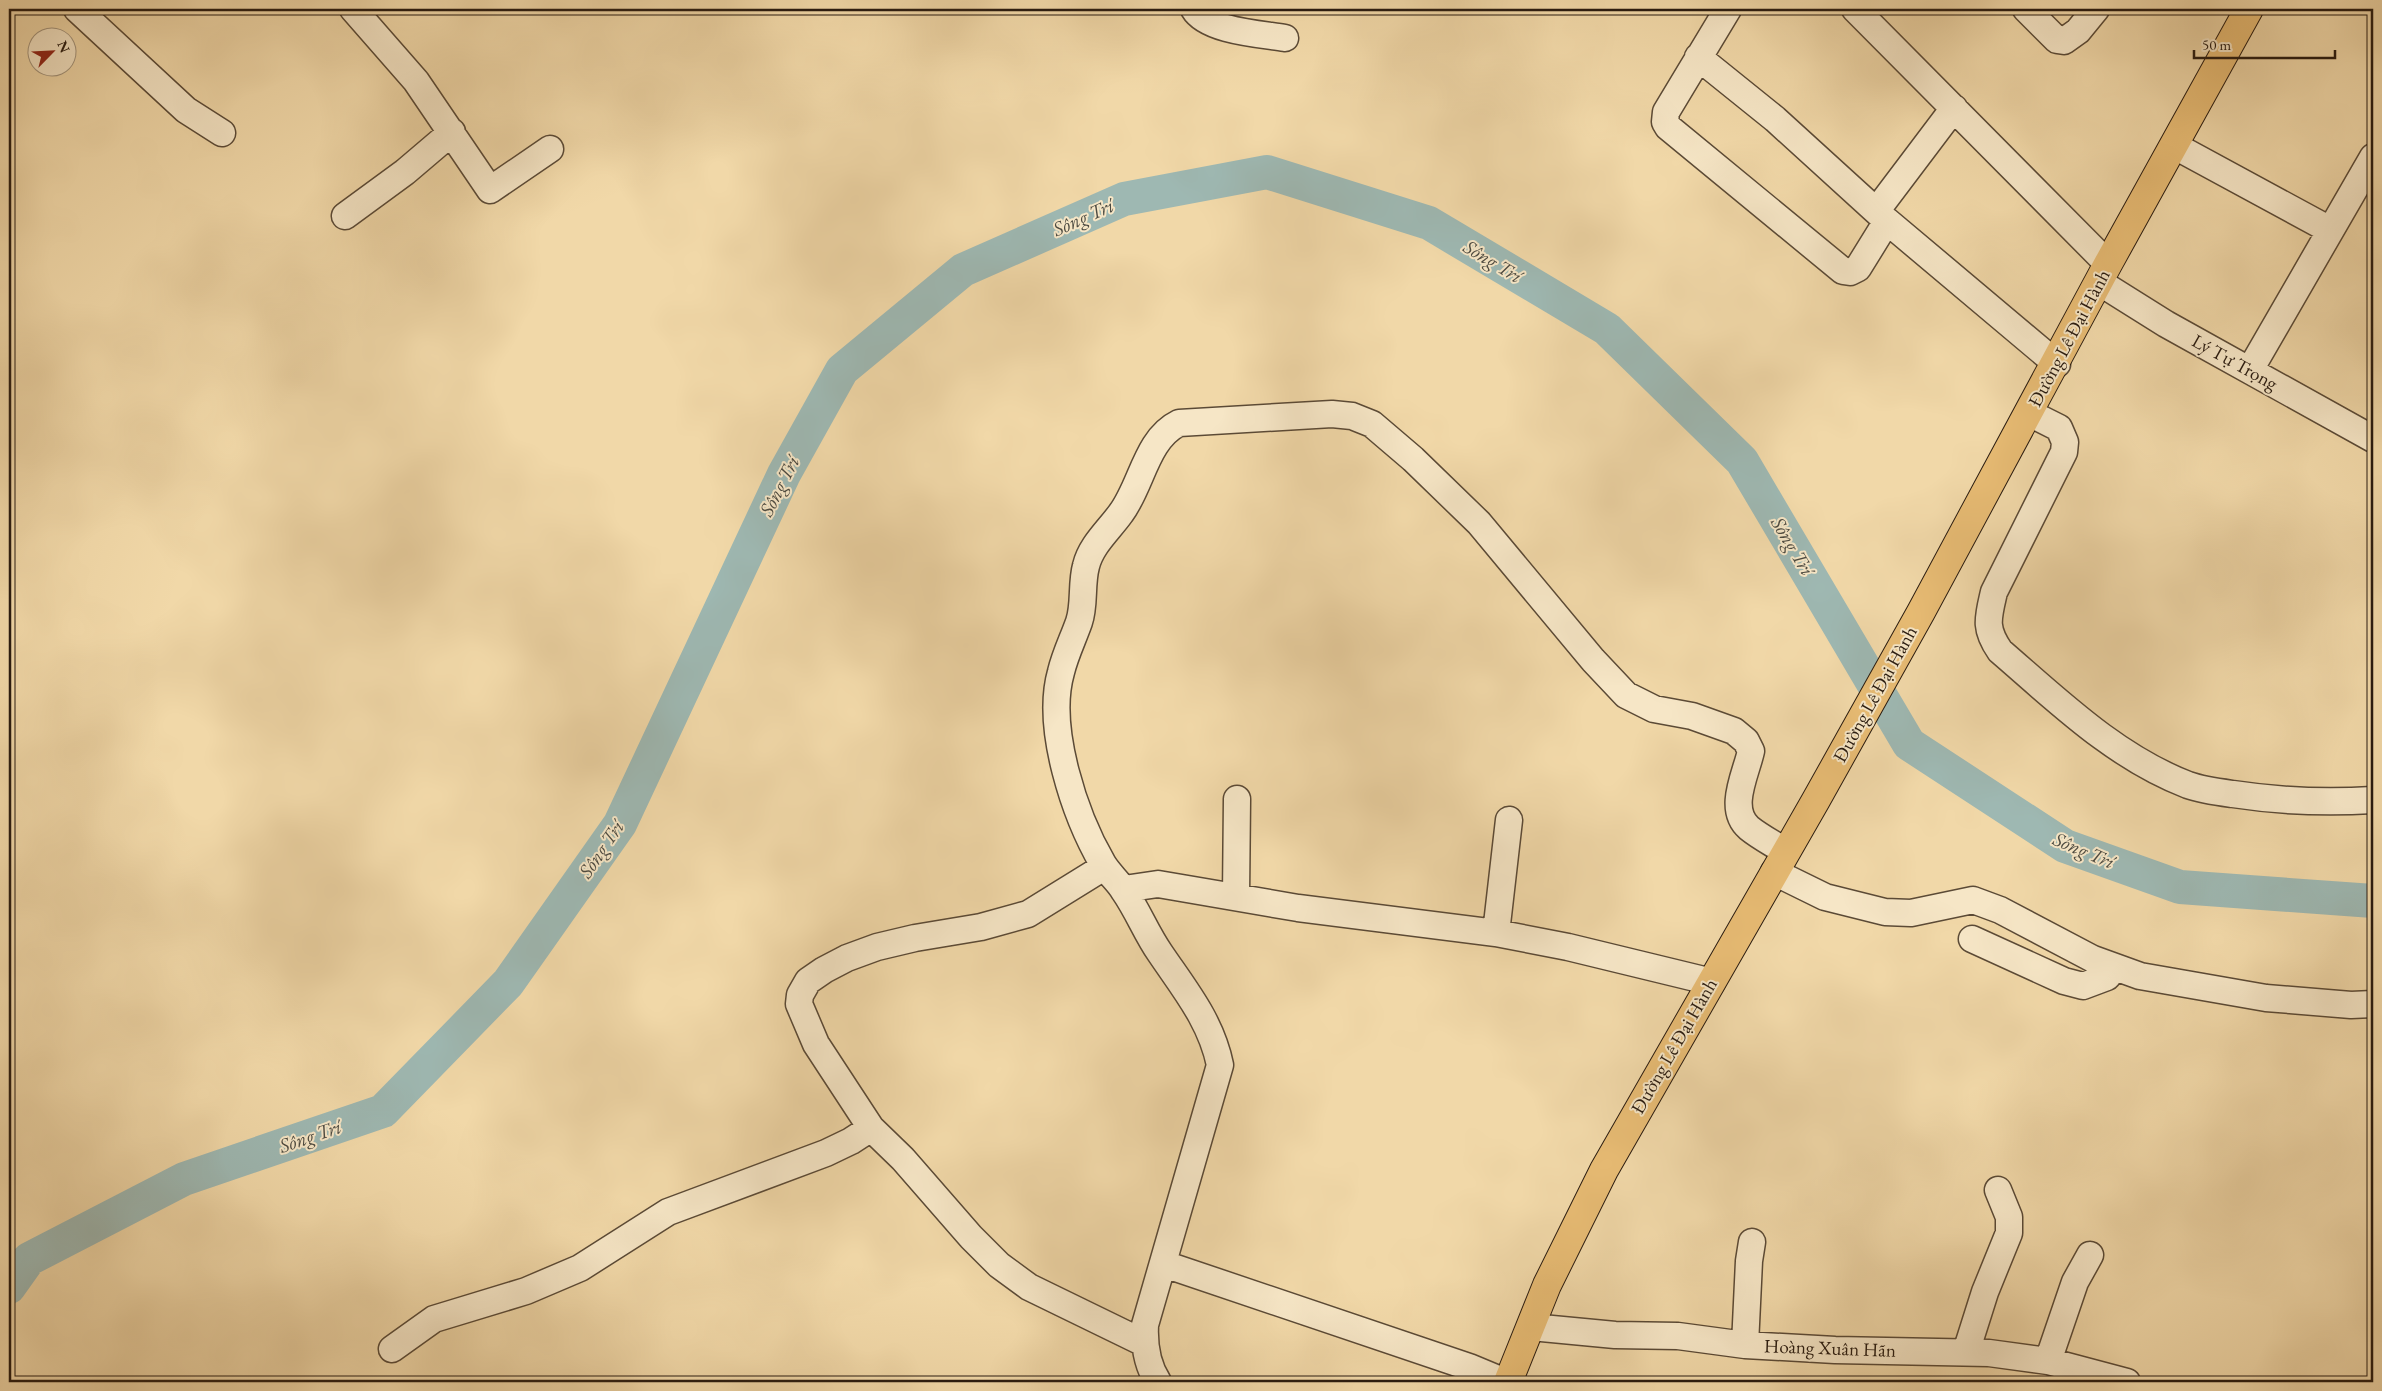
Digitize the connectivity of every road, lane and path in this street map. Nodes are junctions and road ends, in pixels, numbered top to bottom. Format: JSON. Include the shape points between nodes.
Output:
{"nodes":[{"id":1,"x":77,"y":9,"type":"edge"},
{"id":2,"x":353,"y":9,"type":"edge"},
{"id":3,"x":1194,"y":9,"type":"edge"},
{"id":4,"x":1728,"y":9,"type":"edge"},
{"id":5,"x":1855,"y":9,"type":"edge"},
{"id":6,"x":2026,"y":9,"type":"edge"},
{"id":7,"x":2096,"y":9,"type":"edge"},
{"id":8,"x":2249,"y":9,"type":"edge"},
{"id":9,"x":1285,"y":38,"type":"dead end"},
{"id":10,"x":1698,"y":57,"type":"junction"},
{"id":11,"x":1954,"y":108,"type":"junction"},
{"id":12,"x":452,"y":132,"type":"junction"},
{"id":13,"x":222,"y":133,"type":"dead end"},
{"id":14,"x":2175,"y":146,"type":"junction"},
{"id":15,"x":550,"y":149,"type":"dead end"},
{"id":16,"x":2373,"y":157,"type":"edge"},
{"id":17,"x":345,"y":216,"type":"dead end"},
{"id":18,"x":1882,"y":216,"type":"junction"},
{"id":19,"x":2330,"y":230,"type":"junction"},
{"id":20,"x":2104,"y":273,"type":"junction"},
{"id":21,"x":2057,"y":364,"type":"junction"},
{"id":22,"x":2250,"y":370,"type":"junction"},
{"id":23,"x":2029,"y":413,"type":"junction"},
{"id":24,"x":2373,"y":439,"type":"edge"},
{"id":25,"x":1238,"y":799,"type":"dead end"},
{"id":26,"x":2373,"y":800,"type":"edge"},
{"id":27,"x":1509,"y":820,"type":"dead end"},
{"id":28,"x":1780,"y":862,"type":"junction"},
{"id":29,"x":1104,"y":867,"type":"junction"},
{"id":30,"x":1124,"y":889,"type":"junction"},
{"id":31,"x":1236,"y":896,"type":"junction"},
{"id":32,"x":1496,"y":933,"type":"junction"},
{"id":33,"x":1972,"y":939,"type":"dead end"},
{"id":34,"x":2114,"y":968,"type":"junction"},
{"id":35,"x":1712,"y":982,"type":"junction"},
{"id":36,"x":2373,"y":1004,"type":"edge"},
{"id":37,"x":871,"y":1128,"type":"junction"},
{"id":38,"x":1998,"y":1190,"type":"dead end"},
{"id":39,"x":1752,"y":1242,"type":"dead end"},
{"id":40,"x":2090,"y":1255,"type":"dead end"},
{"id":41,"x":1164,"y":1264,"type":"junction"},
{"id":42,"x":1531,"y":1327,"type":"junction"},
{"id":43,"x":1144,"y":1343,"type":"junction"},
{"id":44,"x":1744,"y":1345,"type":"junction"},
{"id":45,"x":392,"y":1349,"type":"dead end"},
{"id":46,"x":1966,"y":1352,"type":"junction"},
{"id":47,"x":2048,"y":1361,"type":"junction"},
{"id":48,"x":1158,"y":1382,"type":"edge"},
{"id":49,"x":1506,"y":1382,"type":"edge"},
{"id":50,"x":2127,"y":1382,"type":"edge"}],
"edges":[{"from":1,"to":13,"type":"street","via":[[186,110]]},
{"from":2,"to":12,"type":"street","via":[[416,81]]},
{"from":3,"to":9,"type":"street","via":[[1198,16],[1214,24]]},
{"from":4,"to":10,"type":"street"},
{"from":5,"to":11,"type":"street","name":"Lý Tự Trọng"},
{"from":6,"to":7,"type":"street","via":[[2057,40],[2064,41],[2078,31]]},
{"from":8,"to":14,"type":"main road","name":"Đường Lê Đại Hành"},
{"from":10,"to":18,"type":"street","via":[[1775,119]]},
{"from":10,"to":18,"type":"street","via":[[1666,112],[1665,122],[1672,131],[1843,272],[1858,268]]},
{"from":11,"to":18,"type":"street"},
{"from":11,"to":20,"type":"street","name":"Lý Tự Trọng"},
{"from":12,"to":15,"type":"street","via":[[490,190]]},
{"from":12,"to":17,"type":"street"},
{"from":14,"to":19,"type":"street"},
{"from":14,"to":20,"type":"main road","name":"Đường Lê Đại Hành"},
{"from":16,"to":19,"type":"street"},
{"from":18,"to":21,"type":"street"},
{"from":19,"to":22,"type":"street"},
{"from":20,"to":21,"type":"main road","name":"Đường Lê Đại Hành"},
{"from":20,"to":22,"type":"street","name":"Lý Tự Trọng","via":[[2166,324]]},
{"from":21,"to":23,"type":"main road","name":"Đường Lê Đại Hành"},
{"from":22,"to":24,"type":"street","name":"Lý Tự Trọng"},
{"from":23,"to":26,"type":"street","via":[[2059,428],[2065,442],[2064,452],[1994,592],[1988,630],[2000,651],[2114,746],[2189,785],[2264,799]]},
{"from":23,"to":28,"type":"main road","name":"Đường Lê Đại Hành"},
{"from":25,"to":31,"type":"street"},
{"from":27,"to":32,"type":"street"},
{"from":28,"to":29,"type":"street","via":[[1741,818],[1739,796],[1751,751],[1740,734],[1692,716],[1654,709],[1626,695],[1479,523],[1413,459],[1372,424],[1352,416],[1332,414],[1179,422],[1167,428],[1122,512],[1092,551],[1085,570],[1080,618],[1061,673],[1057,710],[1069,781],[1084,828]]},
{"from":28,"to":34,"type":"street","via":[[1825,897],[1885,912],[1911,912],[1973,900],[2000,910]]},
{"from":28,"to":35,"type":"main road","name":"Đường Lê Đại Hành"},
{"from":29,"to":30,"type":"street"},
{"from":29,"to":37,"type":"street","via":[[1028,914],[981,927],[877,947],[847,958],[808,981],[798,1004],[804,1019],[816,1044]]},
{"from":30,"to":31,"type":"street","via":[[1158,884]]},
{"from":30,"to":41,"type":"street","via":[[1153,943],[1201,1014],[1216,1043],[1220,1065]]},
{"from":31,"to":32,"type":"street","via":[[1298,908]]},
{"from":32,"to":35,"type":"street"},
{"from":33,"to":34,"type":"street","via":[[2064,981],[2083,986],[2107,977]]},
{"from":34,"to":36,"type":"street","via":[[2140,976],[2266,998]]},
{"from":35,"to":42,"type":"main road","name":"Đường Lê Đại Hành","via":[[1604,1170],[1547,1285]]},
{"from":37,"to":43,"type":"street","via":[[1004,1269],[1028,1287]]},
{"from":37,"to":45,"type":"street","via":[[826,1153],[668,1212],[580,1268],[526,1290],[434,1319]]},
{"from":38,"to":46,"type":"street","via":[[2009,1217],[2009,1233],[1985,1292]]},
{"from":39,"to":44,"type":"street"},
{"from":40,"to":47,"type":"street","via":[[2074,1282]]},
{"from":41,"to":43,"type":"street","via":[[1145,1325]]},
{"from":41,"to":49,"type":"street"},
{"from":42,"to":44,"type":"street","name":"Hoàng Xuân Hãn","via":[[1615,1335],[1678,1336]]},
{"from":42,"to":49,"type":"main road","name":"Đường Lê Đại Hành"},
{"from":43,"to":48,"type":"street"},
{"from":44,"to":46,"type":"street","name":"Hoàng Xuân Hãn"},
{"from":46,"to":47,"type":"street","name":"Hoàng Xuân Hãn"},
{"from":47,"to":50,"type":"street","name":"Hoàng Xuân Hãn"}]}
